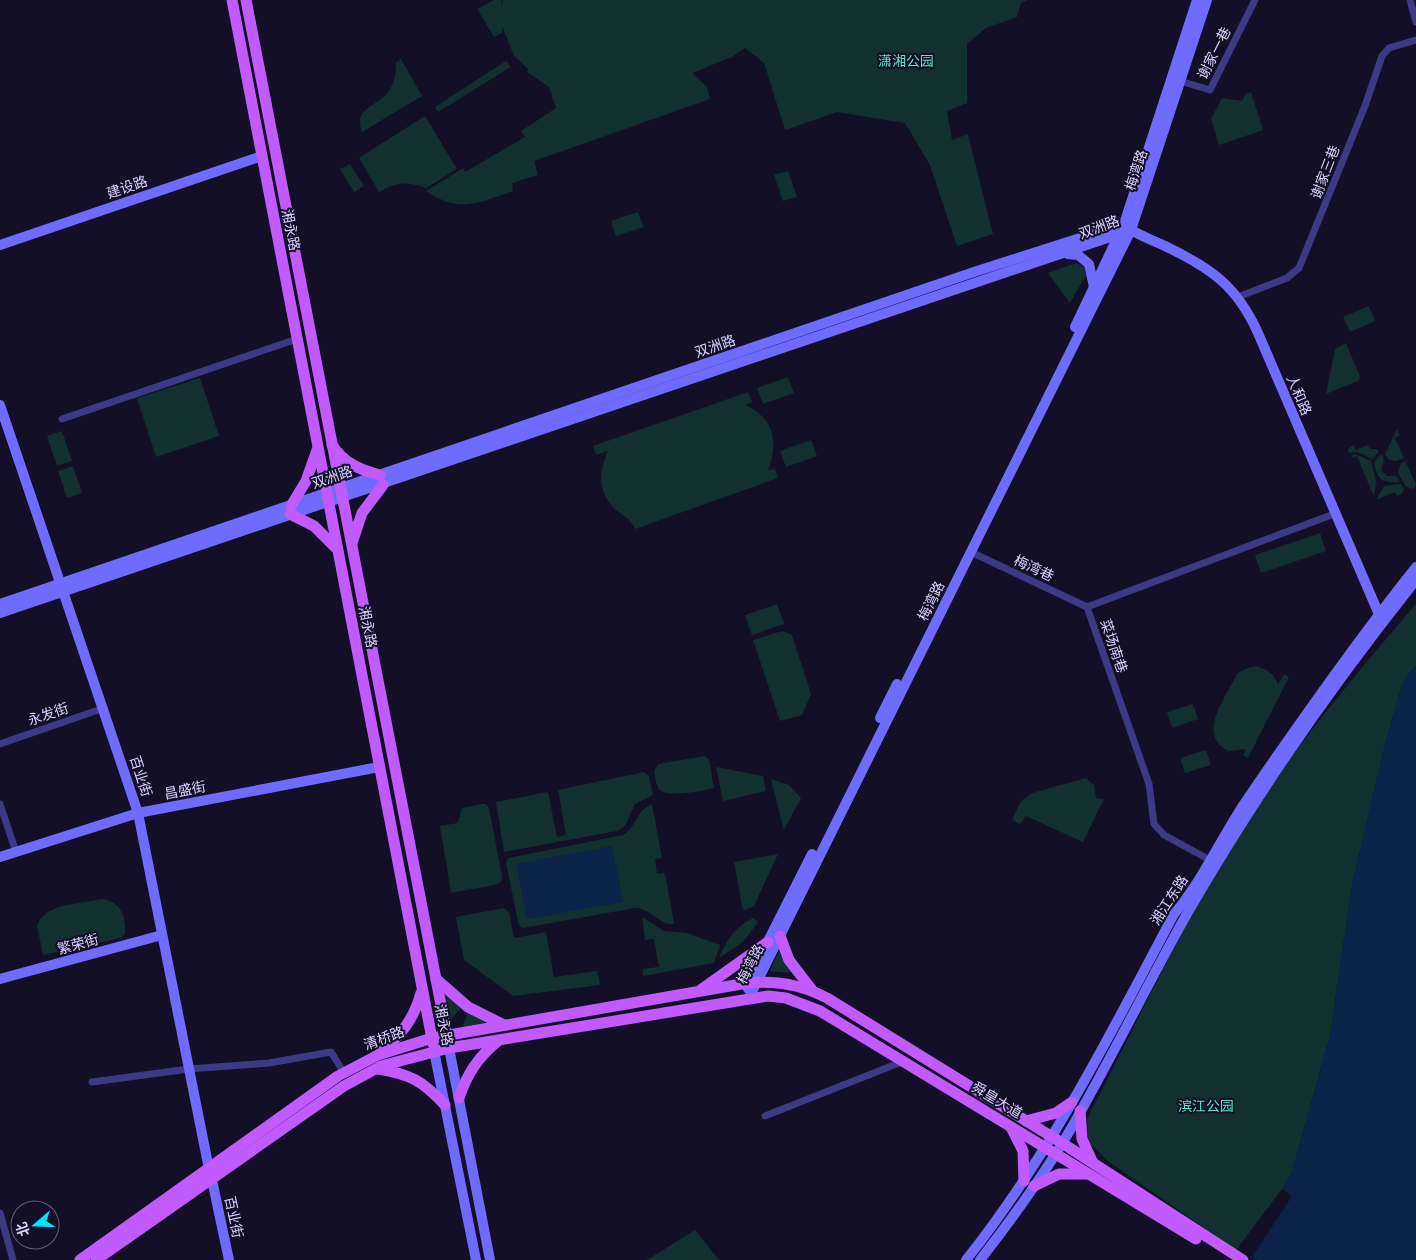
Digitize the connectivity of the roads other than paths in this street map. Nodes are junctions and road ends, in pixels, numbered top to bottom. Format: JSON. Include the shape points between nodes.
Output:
{"nodes":[{"id":1,"x":232,"y":0,"type":"edge"},
{"id":2,"x":246,"y":0,"type":"edge"},
{"id":3,"x":1196,"y":0,"type":"edge"},
{"id":4,"x":1207,"y":0,"type":"edge"},
{"id":5,"x":1255,"y":0,"type":"edge"},
{"id":6,"x":1410,"y":0,"type":"edge"},
{"id":7,"x":1416,"y":22,"type":"edge"},
{"id":8,"x":1416,"y":40,"type":"edge"},
{"id":9,"x":1180,"y":81,"type":"junction"},
{"id":10,"x":262,"y":156,"type":"junction"},
{"id":11,"x":1128,"y":227,"type":"junction"},
{"id":12,"x":1120,"y":235,"type":"junction"},
{"id":13,"x":0,"y":245,"type":"edge"},
{"id":14,"x":1064,"y":254,"type":"junction"},
{"id":15,"x":1033,"y":259,"type":"junction"},
{"id":16,"x":1093,"y":291,"type":"junction"},
{"id":17,"x":1238,"y":297,"type":"junction"},
{"id":18,"x":297,"y":339,"type":"junction"},
{"id":19,"x":0,"y":405,"type":"edge"},
{"id":20,"x":62,"y":419,"type":"dead end"},
{"id":21,"x":328,"y":426,"type":"junction"},
{"id":22,"x":314,"y":429,"type":"junction"},
{"id":23,"x":4,"y":430,"type":"edge"},
{"id":24,"x":331,"y":444,"type":"junction"},
{"id":25,"x":318,"y":446,"type":"junction"},
{"id":26,"x":381,"y":480,"type":"junction"},
{"id":27,"x":340,"y":494,"type":"junction"},
{"id":28,"x":328,"y":498,"type":"junction"},
{"id":29,"x":290,"y":510,"type":"junction"},
{"id":30,"x":1334,"y":514,"type":"junction"},
{"id":31,"x":351,"y":547,"type":"junction"},
{"id":32,"x":339,"y":552,"type":"junction"},
{"id":33,"x":971,"y":552,"type":"junction"},
{"id":34,"x":1416,"y":567,"type":"edge"},
{"id":35,"x":1416,"y":580,"type":"edge"},
{"id":36,"x":62,"y":588,"type":"junction"},
{"id":37,"x":360,"y":594,"type":"junction"},
{"id":38,"x":347,"y":597,"type":"junction"},
{"id":39,"x":0,"y":604,"type":"edge"},
{"id":40,"x":1087,"y":607,"type":"junction"},
{"id":41,"x":0,"y":613,"type":"edge"},
{"id":42,"x":1380,"y":618,"type":"junction"},
{"id":43,"x":104,"y":708,"type":"junction"},
{"id":44,"x":0,"y":744,"type":"edge"},
{"id":45,"x":379,"y":767,"type":"junction"},
{"id":46,"x":0,"y":804,"type":"edge"},
{"id":47,"x":138,"y":813,"type":"junction"},
{"id":48,"x":16,"y":852,"type":"junction"},
{"id":49,"x":0,"y":858,"type":"edge"},
{"id":50,"x":1210,"y":860,"type":"junction"},
{"id":51,"x":162,"y":935,"type":"junction"},
{"id":52,"x":774,"y":939,"type":"junction"},
{"id":53,"x":0,"y":979,"type":"edge"},
{"id":54,"x":436,"y":979,"type":"junction"},
{"id":55,"x":752,"y":983,"type":"junction"},
{"id":56,"x":422,"y":989,"type":"junction"},
{"id":57,"x":812,"y":990,"type":"junction"},
{"id":58,"x":698,"y":992,"type":"junction"},
{"id":59,"x":748,"y":998,"type":"junction"},
{"id":60,"x":504,"y":1025,"type":"junction"},
{"id":61,"x":447,"y":1035,"type":"junction"},
{"id":62,"x":432,"y":1038,"type":"junction"},
{"id":63,"x":502,"y":1039,"type":"junction"},
{"id":64,"x":449,"y":1048,"type":"junction"},
{"id":65,"x":434,"y":1051,"type":"junction"},
{"id":66,"x":904,"y":1060,"type":"junction"},
{"id":67,"x":378,"y":1063,"type":"junction"},
{"id":68,"x":189,"y":1069,"type":"junction"},
{"id":69,"x":344,"y":1073,"type":"junction"},
{"id":70,"x":92,"y":1082,"type":"dead end"},
{"id":71,"x":1082,"y":1084,"type":"junction"},
{"id":72,"x":1092,"y":1089,"type":"junction"},
{"id":73,"x":459,"y":1098,"type":"junction"},
{"id":74,"x":445,"y":1105,"type":"junction"},
{"id":75,"x":1076,"y":1106,"type":"junction"},
{"id":76,"x":765,"y":1116,"type":"dead end"},
{"id":77,"x":1026,"y":1121,"type":"junction"},
{"id":78,"x":1010,"y":1125,"type":"junction"},
{"id":79,"x":1054,"y":1145,"type":"junction"},
{"id":80,"x":1091,"y":1170,"type":"junction"},
{"id":81,"x":210,"y":1175,"type":"junction"},
{"id":82,"x":1029,"y":1183,"type":"junction"},
{"id":83,"x":0,"y":1213,"type":"edge"},
{"id":84,"x":1225,"y":1254,"type":"edge"},
{"id":85,"x":80,"y":1259,"type":"edge"},
{"id":86,"x":13,"y":1260,"type":"edge"},
{"id":87,"x":96,"y":1260,"type":"edge"},
{"id":88,"x":229,"y":1260,"type":"edge"},
{"id":89,"x":476,"y":1260,"type":"edge"},
{"id":90,"x":490,"y":1260,"type":"edge"},
{"id":91,"x":966,"y":1260,"type":"edge"},
{"id":92,"x":980,"y":1260,"type":"edge"},
{"id":93,"x":1243,"y":1260,"type":"edge"}],
"edges":[{"from":1,"to":10,"type":"main road","name":"湘永路"},
{"from":2,"to":21,"type":"main road","name":"湘永路"},
{"from":3,"to":11,"type":"main road","name":"梅湾路"},
{"from":4,"to":9,"type":"main road","name":"梅湾路"},
{"from":5,"to":9,"type":"street","name":"谢家一巷","via":[[1210,90]]},
{"from":6,"to":7,"type":"street"},
{"from":8,"to":17,"type":"street","name":"谢家三巷","via":[[1389,48],[1382,56],[1299,268],[1287,278]]},
{"from":9,"to":11,"type":"main road","name":"梅湾路"},
{"from":10,"to":13,"type":"main road","name":"建设路"},
{"from":10,"to":18,"type":"main road","name":"湘永路"},
{"from":11,"to":12,"type":"main road","name":"双洲路"},
{"from":11,"to":15,"type":"main road","name":"双洲路"},
{"from":11,"to":17,"type":"main road","name":"人和路","via":[[1206,268]]},
{"from":11,"to":33,"type":"main road","name":"梅湾路"},
{"from":12,"to":14,"type":"main road","name":"双洲路"},
{"from":12,"to":16,"type":"main road","name":"梅湾路"},
{"from":14,"to":15,"type":"main road","name":"双洲路"},
{"from":14,"to":16,"type":"main road","via":[[1078,255],[1089,264],[1094,279]]},
{"from":15,"to":26,"type":"main road","name":"双洲路"},
{"from":16,"to":52,"type":"main road","name":"梅湾路"},
{"from":17,"to":30,"type":"main road","name":"人和路","via":[[1258,333]]},
{"from":18,"to":20,"type":"street"},
{"from":18,"to":22,"type":"main road","name":"湘永路"},
{"from":19,"to":23,"type":"main road","name":"百业街"},
{"from":21,"to":22,"type":"main road"},
{"from":21,"to":24,"type":"main road","name":"湘永路"},
{"from":22,"to":25,"type":"main road","name":"湘永路"},
{"from":23,"to":36,"type":"main road","name":"百业街"},
{"from":24,"to":26,"type":"main road","via":[[347,462]]},
{"from":24,"to":27,"type":"main road","name":"湘永路"},
{"from":25,"to":28,"type":"main road","name":"湘永路"},
{"from":25,"to":29,"type":"main road","via":[[306,481]]},
{"from":26,"to":27,"type":"main road","name":"双洲路"},
{"from":26,"to":31,"type":"main road","via":[[362,512]]},
{"from":27,"to":28,"type":"main road","name":"双洲路"},
{"from":27,"to":31,"type":"main road","name":"湘永路"},
{"from":28,"to":29,"type":"main road","name":"双洲路"},
{"from":28,"to":32,"type":"main road","name":"湘永路"},
{"from":29,"to":32,"type":"main road","via":[[320,530]]},
{"from":29,"to":36,"type":"main road","name":"双洲路"},
{"from":30,"to":40,"type":"street","name":"菜场南巷"},
{"from":30,"to":42,"type":"main road","name":"人和路"},
{"from":31,"to":37,"type":"main road","name":"湘永路"},
{"from":32,"to":38,"type":"main road","name":"湘永路"},
{"from":33,"to":40,"type":"street","name":"梅湾巷"},
{"from":33,"to":52,"type":"main road","name":"梅湾路"},
{"from":34,"to":42,"type":"main road","name":"湘江东路"},
{"from":35,"to":42,"type":"main road","name":"湘江东路"},
{"from":36,"to":39,"type":"main road","name":"双洲路"},
{"from":36,"to":41,"type":"main road","name":"双洲路"},
{"from":36,"to":43,"type":"main road","name":"百业街"},
{"from":37,"to":38,"type":"main road"},
{"from":37,"to":54,"type":"main road","name":"湘永路"},
{"from":38,"to":45,"type":"main road","name":"湘永路"},
{"from":40,"to":50,"type":"street","name":"菜场南巷","via":[[1148,784],[1154,824],[1164,835]]},
{"from":42,"to":50,"type":"main road","name":"湘江东路","via":[[1245,803]]},
{"from":42,"to":72,"type":"main road","name":"湘江东路","via":[[1251,807],[1171,942]]},
{"from":43,"to":44,"type":"street","name":"永发街"},
{"from":43,"to":47,"type":"main road","name":"百业街"},
{"from":45,"to":47,"type":"main road","name":"昌盛街"},
{"from":45,"to":56,"type":"main road","name":"湘永路"},
{"from":46,"to":48,"type":"street"},
{"from":47,"to":48,"type":"main road","name":"昌盛街"},
{"from":47,"to":51,"type":"main road","name":"百业街"},
{"from":48,"to":49,"type":"main road","name":"昌盛街"},
{"from":50,"to":71,"type":"main road","name":"湘江东路","via":[[1174,914]]},
{"from":51,"to":53,"type":"main road","name":"繁荣街"},
{"from":51,"to":68,"type":"main road","name":"百业街"},
{"from":52,"to":55,"type":"main road","name":"梅湾路"},
{"from":52,"to":57,"type":"main road"},
{"from":52,"to":58,"type":"main road"},
{"from":54,"to":60,"type":"main road","via":[[468,1007]]},
{"from":54,"to":61,"type":"main road","name":"湘永路"},
{"from":55,"to":57,"type":"main road","name":"舜皇大道","via":[[775,981]]},
{"from":55,"to":58,"type":"main road","name":"清桥路"},
{"from":55,"to":59,"type":"main road","name":"梅湾路"},
{"from":56,"to":62,"type":"main road","name":"湘永路"},
{"from":56,"to":67,"type":"main road","via":[[411,1022]]},
{"from":57,"to":77,"type":"main road","name":"舜皇大道"},
{"from":58,"to":60,"type":"main road","name":"清桥路"},
{"from":59,"to":63,"type":"main road","name":"清桥路"},
{"from":59,"to":66,"type":"main road","name":"舜皇大道","via":[[786,998],[803,1003]]},
{"from":60,"to":61,"type":"main road","name":"清桥路"},
{"from":60,"to":63,"type":"main road"},
{"from":61,"to":62,"type":"main road","name":"清桥路"},
{"from":61,"to":64,"type":"main road","name":"湘永路"},
{"from":62,"to":65,"type":"main road","name":"湘永路"},
{"from":62,"to":67,"type":"main road","name":"清桥路"},
{"from":63,"to":64,"type":"main road","name":"清桥路"},
{"from":63,"to":73,"type":"main road","via":[[483,1053],[474,1065]]},
{"from":64,"to":65,"type":"main road","name":"清桥路"},
{"from":64,"to":73,"type":"main road","name":"湘永路"},
{"from":65,"to":67,"type":"main road","name":"清桥路"},
{"from":65,"to":74,"type":"main road","name":"湘永路"},
{"from":66,"to":76,"type":"street"},
{"from":66,"to":78,"type":"main road","name":"舜皇大道"},
{"from":67,"to":69,"type":"main road","name":"清桥路"},
{"from":67,"to":74,"type":"main road","via":[[415,1078]]},
{"from":67,"to":81,"type":"main road","name":"清桥路"},
{"from":68,"to":69,"type":"street","via":[[269,1063],[331,1052]]},
{"from":68,"to":70,"type":"street"},
{"from":68,"to":81,"type":"main road","name":"百业街"},
{"from":69,"to":81,"type":"main road","name":"清桥路"},
{"from":71,"to":72,"type":"main road"},
{"from":71,"to":75,"type":"main road","name":"湘江东路"},
{"from":72,"to":75,"type":"main road","name":"湘江东路"},
{"from":73,"to":90,"type":"main road","name":"湘永路"},
{"from":74,"to":89,"type":"main road","name":"湘永路"},
{"from":75,"to":77,"type":"main road"},
{"from":75,"to":79,"type":"main road","name":"湘江东路"},
{"from":75,"to":80,"type":"main road"},
{"from":77,"to":79,"type":"main road","name":"舜皇大道"},
{"from":78,"to":79,"type":"main road","name":"舜皇大道"},
{"from":78,"to":82,"type":"main road","via":[[1023,1151]]},
{"from":79,"to":80,"type":"main road","name":"舜皇大道"},
{"from":79,"to":82,"type":"main road","name":"湘江东路"},
{"from":80,"to":82,"type":"main road","via":[[1059,1174]]},
{"from":80,"to":84,"type":"main road","name":"舜皇大道"},
{"from":81,"to":85,"type":"main road","name":"清桥路"},
{"from":81,"to":87,"type":"main road","name":"清桥路"},
{"from":81,"to":88,"type":"main road","name":"百业街"},
{"from":82,"to":91,"type":"main road","name":"湘江东路"},
{"from":82,"to":92,"type":"main road","name":"湘江东路"},
{"from":83,"to":86,"type":"street"},
{"from":84,"to":93,"type":"main road","name":"舜皇大道"}]}
